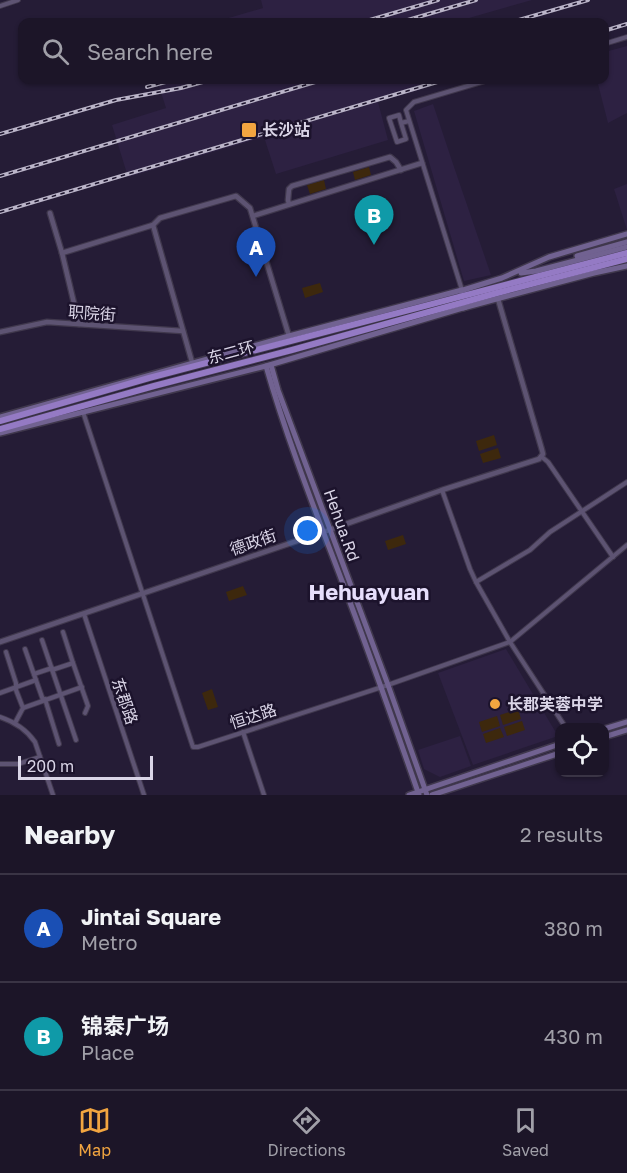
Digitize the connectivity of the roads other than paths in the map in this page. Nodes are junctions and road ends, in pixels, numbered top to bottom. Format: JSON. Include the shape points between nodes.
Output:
{"nodes":[{"id":1,"x":18,"y":0,"type":"edge"},
{"id":2,"x":0,"y":6,"type":"edge"},
{"id":3,"x":627,"y":37,"type":"edge"},
{"id":4,"x":609,"y":42,"type":"edge"},
{"id":5,"x":475,"y":84,"type":"edge"},
{"id":6,"x":410,"y":121,"type":"junction"},
{"id":7,"x":401,"y":123,"type":"junction"},
{"id":8,"x":422,"y":164,"type":"junction"},
{"id":9,"x":401,"y":170,"type":"junction"},
{"id":10,"x":290,"y":204,"type":"junction"},
{"id":11,"x":50,"y":213,"type":"dead end"},
{"id":12,"x":253,"y":216,"type":"junction"},
{"id":13,"x":153,"y":225,"type":"junction"},
{"id":14,"x":627,"y":234,"type":"edge"},
{"id":15,"x":627,"y":242,"type":"edge"},
{"id":16,"x":627,"y":247,"type":"edge"},
{"id":17,"x":62,"y":253,"type":"junction"},
{"id":18,"x":627,"y":253,"type":"edge"},
{"id":19,"x":627,"y":263,"type":"edge"},
{"id":20,"x":534,"y":268,"type":"junction"},
{"id":21,"x":462,"y":290,"type":"junction"},
{"id":22,"x":498,"y":299,"type":"junction"},
{"id":23,"x":468,"y":301,"type":"junction"},
{"id":24,"x":438,"y":306,"type":"junction"},
{"id":25,"x":80,"y":324,"type":"junction"},
{"id":26,"x":183,"y":331,"type":"junction"},
{"id":27,"x":0,"y":332,"type":"edge"},
{"id":28,"x":289,"y":336,"type":"junction"},
{"id":29,"x":292,"y":350,"type":"junction"},
{"id":30,"x":284,"y":360,"type":"junction"},
{"id":31,"x":192,"y":362,"type":"junction"},
{"id":32,"x":242,"y":363,"type":"junction"},
{"id":33,"x":268,"y":365,"type":"junction"},
{"id":34,"x":251,"y":370,"type":"junction"},
{"id":35,"x":83,"y":412,"type":"junction"},
{"id":36,"x":0,"y":419,"type":"edge"},
{"id":37,"x":0,"y":431,"type":"edge"},
{"id":38,"x":542,"y":457,"type":"junction"},
{"id":39,"x":627,"y":482,"type":"edge"},
{"id":40,"x":442,"y":489,"type":"junction"},
{"id":41,"x":582,"y":511,"type":"junction"},
{"id":42,"x":327,"y":531,"type":"junction"},
{"id":43,"x":627,"y":545,"type":"edge"},
{"id":44,"x":613,"y":557,"type":"junction"},
{"id":45,"x":476,"y":582,"type":"junction"},
{"id":46,"x":142,"y":593,"type":"junction"},
{"id":47,"x":84,"y":614,"type":"junction"},
{"id":48,"x":63,"y":632,"type":"dead end"},
{"id":49,"x":42,"y":640,"type":"dead end"},
{"id":50,"x":0,"y":642,"type":"edge"},
{"id":51,"x":510,"y":642,"type":"junction"},
{"id":52,"x":25,"y":650,"type":"dead end"},
{"id":53,"x":6,"y":652,"type":"dead end"},
{"id":54,"x":73,"y":663,"type":"junction"},
{"id":55,"x":52,"y":669,"type":"junction"},
{"id":56,"x":34,"y":674,"type":"junction"},
{"id":57,"x":36,"y":680,"type":"junction"},
{"id":58,"x":385,"y":686,"type":"junction"},
{"id":59,"x":16,"y":687,"type":"junction"},
{"id":60,"x":82,"y":687,"type":"junction"},
{"id":61,"x":0,"y":693,"type":"edge"},
{"id":62,"x":61,"y":694,"type":"junction"},
{"id":63,"x":44,"y":700,"type":"junction"},
{"id":64,"x":23,"y":708,"type":"junction"},
{"id":65,"x":85,"y":713,"type":"dead end"},
{"id":66,"x":0,"y":717,"type":"edge"},
{"id":67,"x":627,"y":722,"type":"edge"},
{"id":68,"x":15,"y":723,"type":"junction"},
{"id":69,"x":563,"y":723,"type":"edge"},
{"id":70,"x":609,"y":727,"type":"edge"},
{"id":71,"x":627,"y":730,"type":"edge"},
{"id":72,"x":243,"y":732,"type":"junction"},
{"id":73,"x":609,"y":736,"type":"edge"},
{"id":74,"x":76,"y":740,"type":"dead end"},
{"id":75,"x":59,"y":744,"type":"dead end"},
{"id":76,"x":555,"y":746,"type":"edge"},
{"id":77,"x":555,"y":755,"type":"edge"},
{"id":78,"x":40,"y":757,"type":"junction"},
{"id":79,"x":0,"y":764,"type":"edge"},
{"id":80,"x":422,"y":793,"type":"edge"},
{"id":81,"x":53,"y":795,"type":"edge"},
{"id":82,"x":144,"y":795,"type":"edge"},
{"id":83,"x":264,"y":795,"type":"edge"},
{"id":84,"x":409,"y":795,"type":"edge"},
{"id":85,"x":432,"y":795,"type":"edge"}],
"edges":[{"from":1,"to":2,"type":"street"},
{"from":3,"to":4,"type":"street"},
{"from":5,"to":6,"type":"street","via":[[414,102],[406,110]]},
{"from":6,"to":7,"type":"street"},
{"from":6,"to":8,"type":"street"},
{"from":7,"to":7,"type":"street","via":[[399,115],[389,118],[397,142],[406,139]]},
{"from":8,"to":9,"type":"street"},
{"from":8,"to":21,"type":"street"},
{"from":9,"to":10,"type":"street"},
{"from":9,"to":10,"type":"street","via":[[390,157],[292,186]]},
{"from":10,"to":12,"type":"street"},
{"from":11,"to":17,"type":"street"},
{"from":12,"to":13,"type":"street","via":[[236,196],[160,218]]},
{"from":12,"to":28,"type":"street"},
{"from":13,"to":17,"type":"street"},
{"from":13,"to":26,"type":"street"},
{"from":14,"to":20,"type":"main road","via":[[549,257]]},
{"from":15,"to":20,"type":"main road"},
{"from":16,"to":20,"type":"main road"},
{"from":17,"to":25,"type":"street"},
{"from":18,"to":23,"type":"highway"},
{"from":19,"to":22,"type":"main road"},
{"from":19,"to":23,"type":"highway"},
{"from":20,"to":21,"type":"main road"},
{"from":21,"to":24,"type":"main road"},
{"from":21,"to":28,"type":"main road"},
{"from":22,"to":23,"type":"main road"},
{"from":22,"to":38,"type":"street"},
{"from":23,"to":24,"type":"highway","name":"东二环"},
{"from":23,"to":24,"type":"main road"},
{"from":23,"to":30,"type":"main road"},
{"from":24,"to":29,"type":"highway","name":"东二环"},
{"from":24,"to":36,"type":"highway","name":"东二环"},
{"from":25,"to":26,"type":"street","name":"职院街"},
{"from":25,"to":27,"type":"street","name":"职院街","via":[[47,322]]},
{"from":26,"to":31,"type":"street"},
{"from":28,"to":31,"type":"main road"},
{"from":29,"to":30,"type":"main road"},
{"from":29,"to":32,"type":"highway","name":"东二环"},
{"from":30,"to":33,"type":"main road"},
{"from":31,"to":36,"type":"main road"},
{"from":32,"to":34,"type":"main road"},
{"from":32,"to":37,"type":"highway","name":"东二环"},
{"from":33,"to":34,"type":"main road"},
{"from":33,"to":42,"type":"main road","name":"Hehua.Rd","via":[[274,394]]},
{"from":34,"to":35,"type":"main road"},
{"from":35,"to":37,"type":"main road"},
{"from":35,"to":46,"type":"street","name":"恒达路"},
{"from":38,"to":40,"type":"street","name":"德政街"},
{"from":38,"to":41,"type":"street"},
{"from":39,"to":41,"type":"street"},
{"from":40,"to":42,"type":"street","name":"德政街"},
{"from":40,"to":45,"type":"street"},
{"from":41,"to":44,"type":"street"},
{"from":41,"to":45,"type":"street","via":[[530,550]]},
{"from":42,"to":46,"type":"street","name":"德政街"},
{"from":42,"to":58,"type":"main road","name":"Hehua.Rd"},
{"from":43,"to":44,"type":"street","name":"恒达路"},
{"from":44,"to":51,"type":"street","name":"恒达路"},
{"from":45,"to":51,"type":"street"},
{"from":46,"to":47,"type":"street","name":"德政街"},
{"from":46,"to":72,"type":"street","name":"恒达路","via":[[193,747]]},
{"from":47,"to":50,"type":"street","name":"德政街"},
{"from":47,"to":82,"type":"street","name":"东郡路"},
{"from":48,"to":54,"type":"street"},
{"from":49,"to":55,"type":"street"},
{"from":51,"to":58,"type":"street","name":"恒达路"},
{"from":51,"to":69,"type":"street"},
{"from":52,"to":56,"type":"street"},
{"from":53,"to":59,"type":"street"},
{"from":54,"to":55,"type":"street"},
{"from":54,"to":60,"type":"street"},
{"from":55,"to":56,"type":"street"},
{"from":55,"to":62,"type":"street"},
{"from":56,"to":57,"type":"street"},
{"from":57,"to":59,"type":"street"},
{"from":57,"to":63,"type":"street"},
{"from":58,"to":72,"type":"street","name":"恒达路"},
{"from":58,"to":80,"type":"main road","name":"Hehua.Rd"},
{"from":59,"to":61,"type":"street"},
{"from":59,"to":64,"type":"street"},
{"from":60,"to":62,"type":"street"},
{"from":60,"to":65,"type":"street","via":[[88,706]]},
{"from":62,"to":63,"type":"street"},
{"from":62,"to":74,"type":"street"},
{"from":63,"to":64,"type":"street"},
{"from":63,"to":75,"type":"street"},
{"from":64,"to":68,"type":"street"},
{"from":66,"to":68,"type":"street"},
{"from":67,"to":70,"type":"main road"},
{"from":68,"to":78,"type":"street","via":[[32,736]]},
{"from":71,"to":73,"type":"main road"},
{"from":72,"to":83,"type":"street"},
{"from":76,"to":80,"type":"main road"},
{"from":77,"to":85,"type":"main road"},
{"from":78,"to":79,"type":"street","via":[[18,764]]},
{"from":78,"to":81,"type":"street"},
{"from":80,"to":84,"type":"main road"}]}
